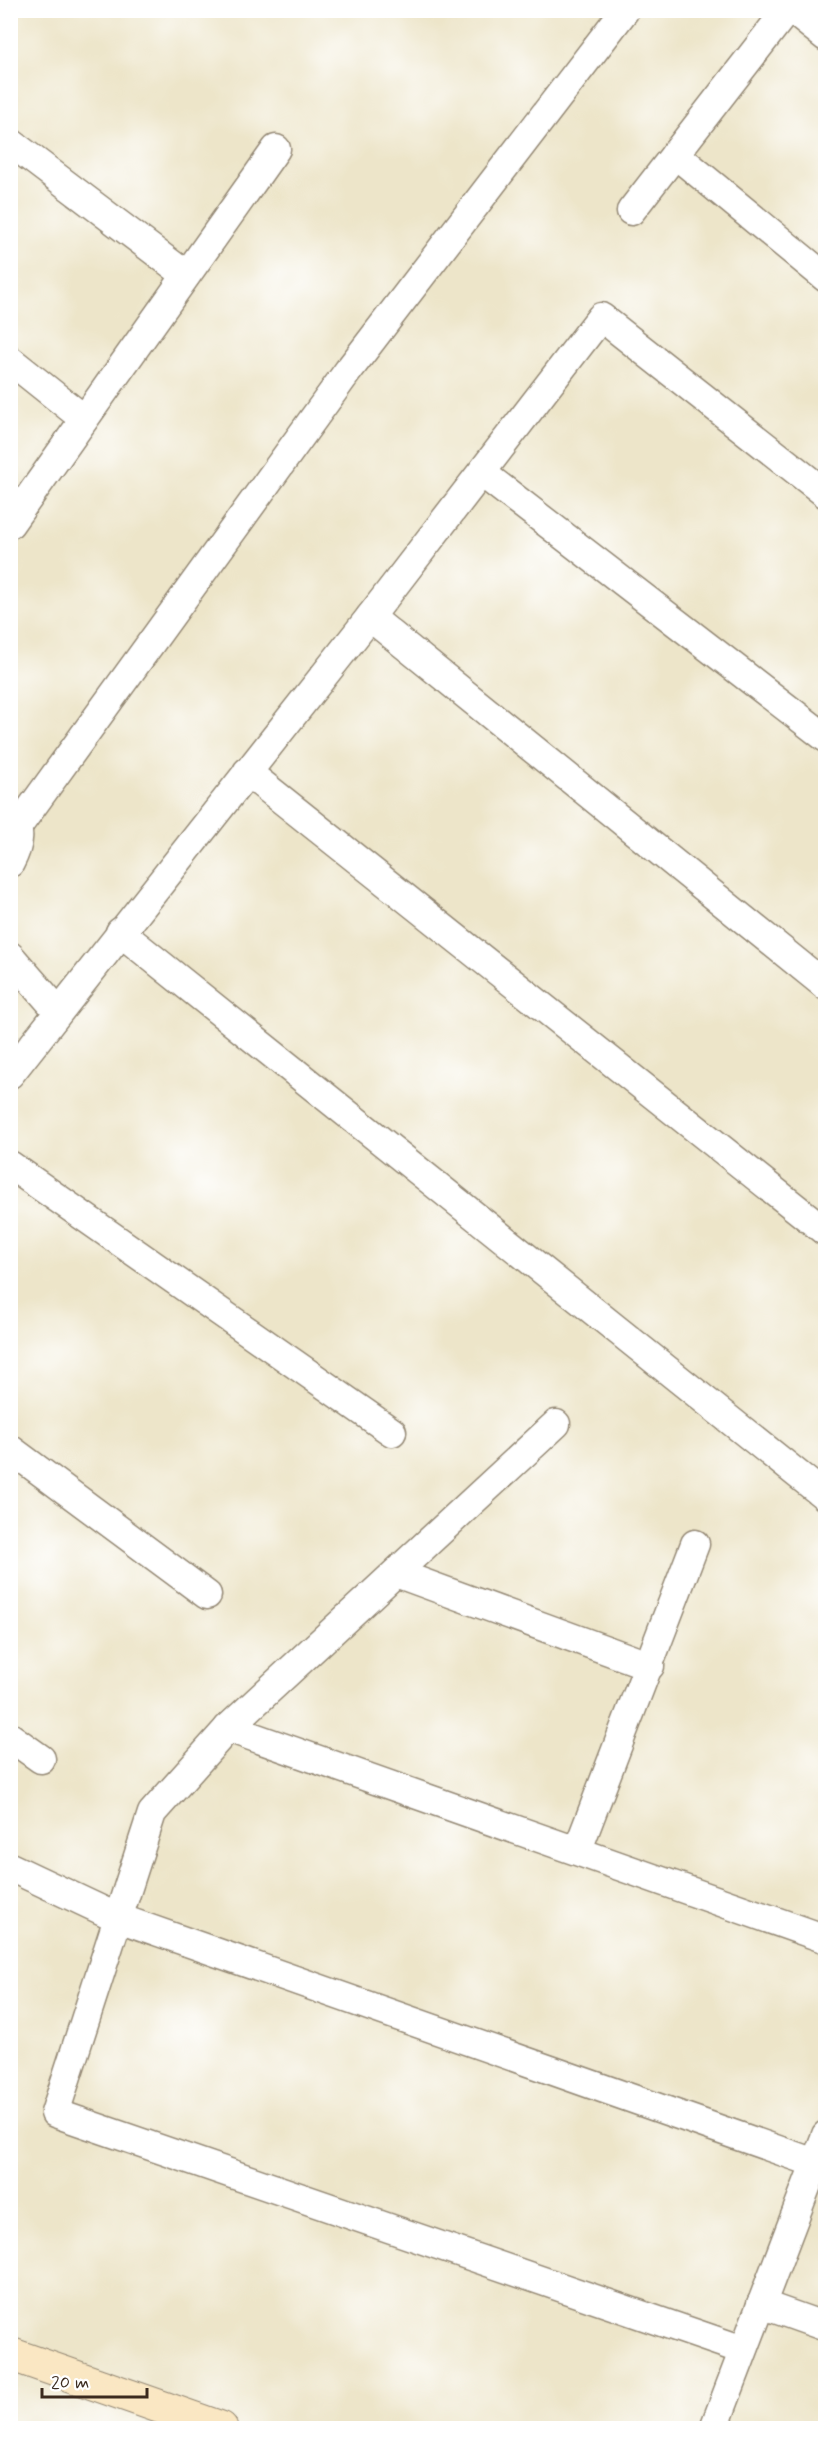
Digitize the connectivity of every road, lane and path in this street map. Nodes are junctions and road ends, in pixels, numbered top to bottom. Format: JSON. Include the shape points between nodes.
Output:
{"nodes":[{"id":1,"x":625,"y":10,"type":"edge"},
{"id":2,"x":787,"y":10,"type":"edge"},
{"id":3,"x":792,"y":10,"type":"edge"},
{"id":4,"x":825,"y":37,"type":"edge"},
{"id":5,"x":10,"y":142,"type":"edge"},
{"id":6,"x":276,"y":149,"type":"dead end"},
{"id":7,"x":675,"y":154,"type":"junction"},
{"id":8,"x":631,"y":211,"type":"dead end"},
{"id":9,"x":186,"y":275,"type":"junction"},
{"id":10,"x":825,"y":278,"type":"edge"},
{"id":11,"x":10,"y":360,"type":"edge"},
{"id":12,"x":84,"y":419,"type":"junction"},
{"id":13,"x":482,"y":472,"type":"junction"},
{"id":14,"x":825,"y":494,"type":"edge"},
{"id":15,"x":10,"y":524,"type":"edge"},
{"id":16,"x":370,"y":617,"type":"junction"},
{"id":17,"x":825,"y":738,"type":"edge"},
{"id":18,"x":247,"y":772,"type":"junction"},
{"id":19,"x":15,"y":818,"type":"edge"},
{"id":20,"x":10,"y":863,"type":"edge"},
{"id":21,"x":120,"y":932,"type":"junction"},
{"id":22,"x":10,"y":956,"type":"edge"},
{"id":23,"x":825,"y":986,"type":"edge"},
{"id":24,"x":58,"y":1011,"type":"junction"},
{"id":25,"x":10,"y":1074,"type":"edge"},
{"id":26,"x":10,"y":1165,"type":"edge"},
{"id":27,"x":825,"y":1232,"type":"edge"},
{"id":28,"x":555,"y":1424,"type":"dead end"},
{"id":29,"x":392,"y":1431,"type":"dead end"},
{"id":30,"x":10,"y":1449,"type":"edge"},
{"id":31,"x":825,"y":1497,"type":"edge"},
{"id":32,"x":695,"y":1544,"type":"dead end"},
{"id":33,"x":396,"y":1573,"type":"junction"},
{"id":34,"x":207,"y":1595,"type":"dead end"},
{"id":35,"x":650,"y":1666,"type":"junction"},
{"id":36,"x":228,"y":1728,"type":"junction"},
{"id":37,"x":10,"y":1737,"type":"edge"},
{"id":38,"x":41,"y":1759,"type":"dead end"},
{"id":39,"x":578,"y":1850,"type":"junction"},
{"id":40,"x":10,"y":1867,"type":"edge"},
{"id":41,"x":116,"y":1917,"type":"junction"},
{"id":42,"x":825,"y":1939,"type":"edge"},
{"id":43,"x":825,"y":2135,"type":"edge"},
{"id":44,"x":815,"y":2163,"type":"junction"},
{"id":45,"x":761,"y":2304,"type":"junction"},
{"id":46,"x":825,"y":2327,"type":"edge"},
{"id":47,"x":744,"y":2350,"type":"junction"},
{"id":48,"x":10,"y":2354,"type":"edge"},
{"id":49,"x":221,"y":2428,"type":"edge"},
{"id":50,"x":714,"y":2428,"type":"edge"}],
"edges":[{"from":1,"to":19,"type":"street","via":[[348,371]]},
{"from":2,"to":7,"type":"street"},
{"from":3,"to":4,"type":"street"},
{"from":5,"to":9,"type":"street"},
{"from":6,"to":9,"type":"street"},
{"from":7,"to":8,"type":"street"},
{"from":7,"to":10,"type":"street"},
{"from":9,"to":12,"type":"street"},
{"from":11,"to":12,"type":"street"},
{"from":12,"to":15,"type":"street"},
{"from":13,"to":14,"type":"street","via":[[601,317]]},
{"from":13,"to":16,"type":"street"},
{"from":13,"to":17,"type":"street"},
{"from":16,"to":18,"type":"street"},
{"from":16,"to":23,"type":"street"},
{"from":18,"to":21,"type":"street"},
{"from":18,"to":27,"type":"street"},
{"from":19,"to":20,"type":"street","via":[[16,852]]},
{"from":21,"to":24,"type":"street"},
{"from":21,"to":31,"type":"street"},
{"from":22,"to":24,"type":"street"},
{"from":24,"to":25,"type":"street"},
{"from":26,"to":29,"type":"street"},
{"from":28,"to":33,"type":"street"},
{"from":30,"to":34,"type":"street"},
{"from":32,"to":35,"type":"street"},
{"from":33,"to":35,"type":"street"},
{"from":33,"to":36,"type":"street"},
{"from":35,"to":39,"type":"street"},
{"from":36,"to":39,"type":"street"},
{"from":36,"to":41,"type":"street","via":[[152,1813]]},
{"from":37,"to":38,"type":"street"},
{"from":39,"to":42,"type":"street"},
{"from":40,"to":41,"type":"street"},
{"from":41,"to":44,"type":"street"},
{"from":41,"to":47,"type":"street","via":[[55,2113]]},
{"from":43,"to":44,"type":"street"},
{"from":44,"to":45,"type":"street"},
{"from":45,"to":46,"type":"street"},
{"from":45,"to":47,"type":"street"},
{"from":47,"to":50,"type":"street"},
{"from":48,"to":49,"type":"street"}]}
